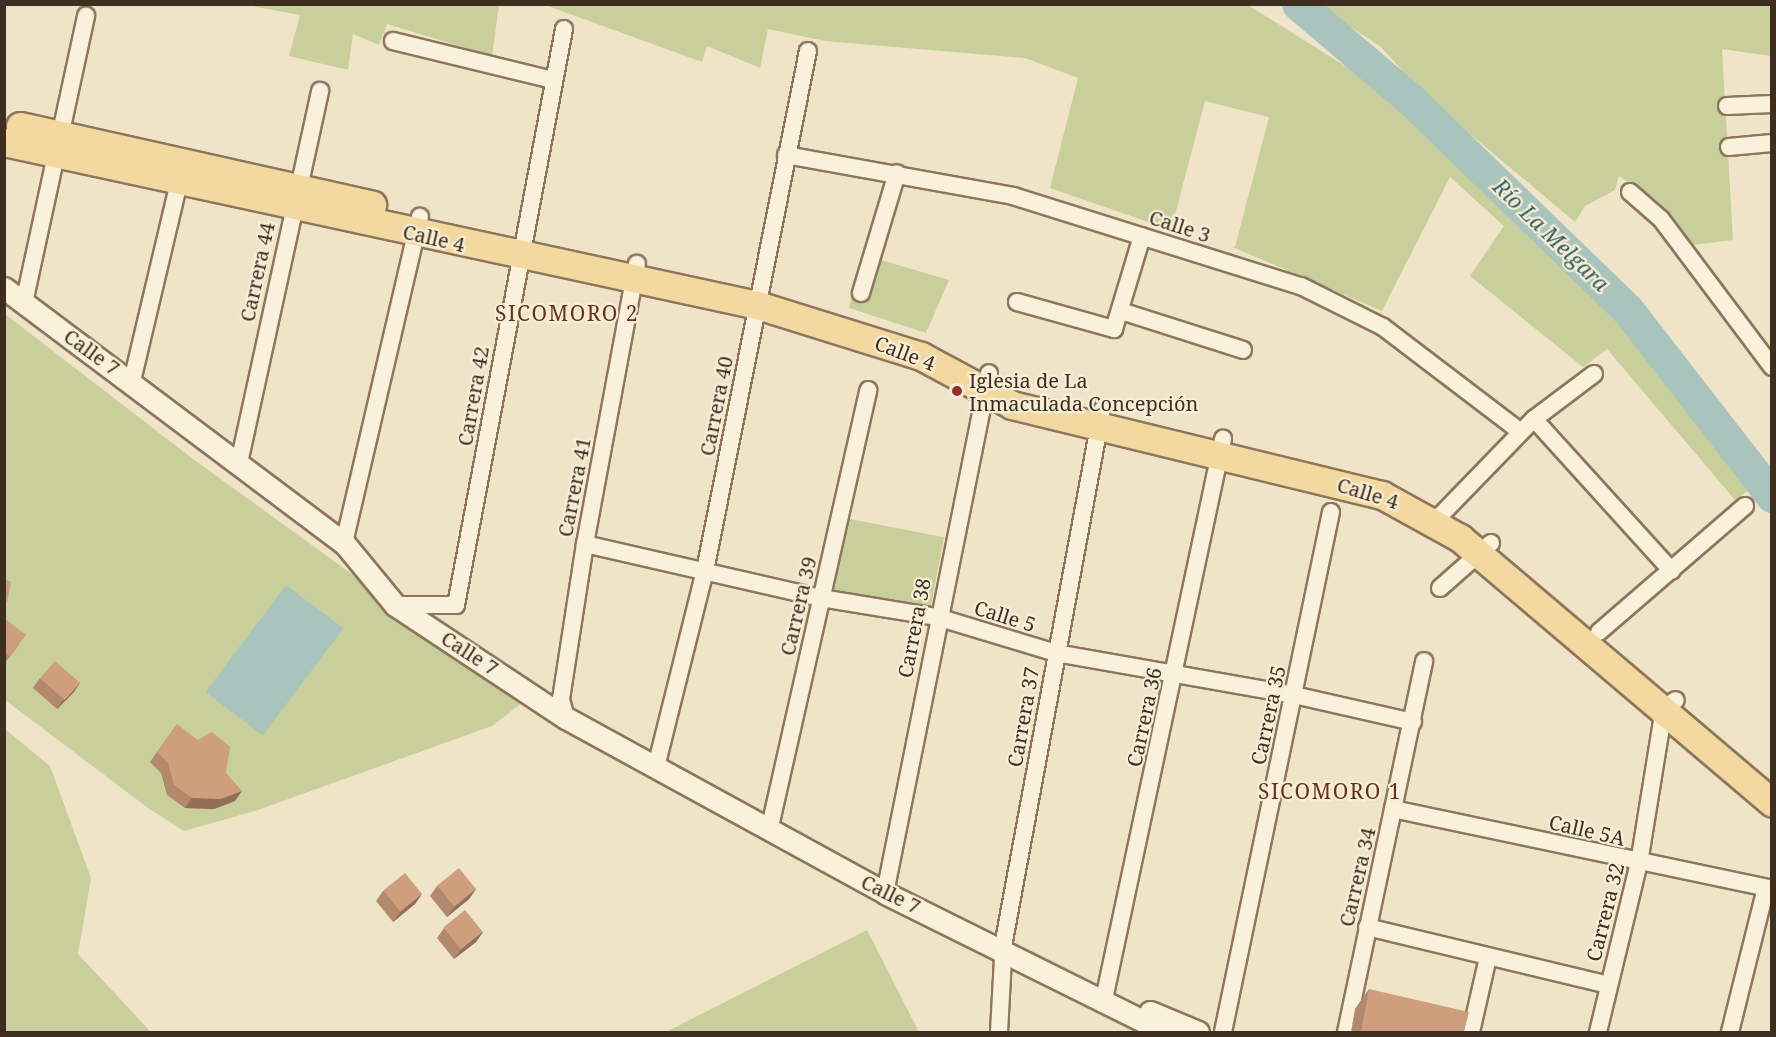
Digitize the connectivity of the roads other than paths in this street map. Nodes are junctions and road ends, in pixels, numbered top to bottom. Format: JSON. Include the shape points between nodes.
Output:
{"nodes":[{"id":1,"x":86,"y":16,"type":"dead end"},
{"id":2,"x":564,"y":29,"type":"dead end"},
{"id":3,"x":393,"y":42,"type":"dead end"},
{"id":4,"x":808,"y":51,"type":"dead end"},
{"id":5,"x":553,"y":80,"type":"junction"},
{"id":6,"x":320,"y":91,"type":"dead end"},
{"id":7,"x":1772,"y":104,"type":"edge"},
{"id":8,"x":1727,"y":106,"type":"dead end"},
{"id":9,"x":4,"y":123,"type":"edge"},
{"id":10,"x":4,"y":142,"type":"edge"},
{"id":11,"x":1772,"y":143,"type":"edge"},
{"id":12,"x":60,"y":144,"type":"junction"},
{"id":13,"x":1729,"y":147,"type":"dead end"},
{"id":14,"x":786,"y":155,"type":"junction"},
{"id":15,"x":181,"y":173,"type":"junction"},
{"id":16,"x":897,"y":173,"type":"junction"},
{"id":17,"x":1630,"y":192,"type":"dead end"},
{"id":18,"x":294,"y":197,"type":"junction"},
{"id":19,"x":418,"y":225,"type":"junction"},
{"id":20,"x":1142,"y":236,"type":"junction"},
{"id":21,"x":521,"y":248,"type":"junction"},
{"id":22,"x":636,"y":272,"type":"junction"},
{"id":23,"x":4,"y":288,"type":"edge"},
{"id":24,"x":861,"y":293,"type":"dead end"},
{"id":25,"x":758,"y":298,"type":"junction"},
{"id":26,"x":1017,"y":302,"type":"dead end"},
{"id":27,"x":24,"y":303,"type":"junction"},
{"id":28,"x":1120,"y":311,"type":"junction"},
{"id":29,"x":1243,"y":350,"type":"dead end"},
{"id":30,"x":1766,"y":350,"type":"edge"},
{"id":31,"x":1772,"y":367,"type":"edge"},
{"id":32,"x":1594,"y":374,"type":"dead end"},
{"id":33,"x":132,"y":381,"type":"junction"},
{"id":34,"x":987,"y":382,"type":"junction"},
{"id":35,"x":868,"y":390,"type":"dead end"},
{"id":36,"x":1101,"y":419,"type":"junction"},
{"id":37,"x":1534,"y":419,"type":"junction"},
{"id":38,"x":1521,"y":432,"type":"junction"},
{"id":39,"x":1221,"y":447,"type":"junction"},
{"id":40,"x":239,"y":463,"type":"junction"},
{"id":41,"x":1745,"y":506,"type":"dead end"},
{"id":42,"x":1331,"y":512,"type":"dead end"},
{"id":43,"x":1440,"y":514,"type":"junction"},
{"id":44,"x":344,"y":543,"type":"junction"},
{"id":45,"x":585,"y":544,"type":"junction"},
{"id":46,"x":1485,"y":549,"type":"junction"},
{"id":47,"x":705,"y":571,"type":"junction"},
{"id":48,"x":1672,"y":571,"type":"junction"},
{"id":49,"x":1440,"y":588,"type":"dead end"},
{"id":50,"x":821,"y":598,"type":"junction"},
{"id":51,"x":395,"y":605,"type":"junction"},
{"id":52,"x":937,"y":617,"type":"junction"},
{"id":53,"x":1599,"y":632,"type":"junction"},
{"id":54,"x":1056,"y":653,"type":"junction"},
{"id":55,"x":1424,"y":661,"type":"dead end"},
{"id":56,"x":1174,"y":678,"type":"junction"},
{"id":57,"x":1294,"y":695,"type":"junction"},
{"id":58,"x":1670,"y":704,"type":"junction"},
{"id":59,"x":566,"y":718,"type":"junction"},
{"id":60,"x":1413,"y":722,"type":"junction"},
{"id":61,"x":656,"y":767,"type":"junction"},
{"id":62,"x":1772,"y":782,"type":"edge"},
{"id":63,"x":1772,"y":803,"type":"edge"},
{"id":64,"x":1394,"y":809,"type":"junction"},
{"id":65,"x":769,"y":831,"type":"junction"},
{"id":66,"x":1639,"y":863,"type":"junction"},
{"id":67,"x":1769,"y":889,"type":"edge"},
{"id":68,"x":885,"y":893,"type":"junction"},
{"id":69,"x":1366,"y":927,"type":"junction"},
{"id":70,"x":999,"y":944,"type":"junction"},
{"id":71,"x":1488,"y":957,"type":"junction"},
{"id":72,"x":1608,"y":985,"type":"junction"},
{"id":73,"x":1104,"y":998,"type":"junction"},
{"id":74,"x":999,"y":1032,"type":"edge"},
{"id":75,"x":1165,"y":1032,"type":"edge"},
{"id":76,"x":1198,"y":1032,"type":"edge"},
{"id":77,"x":1222,"y":1032,"type":"edge"},
{"id":78,"x":1346,"y":1032,"type":"edge"},
{"id":79,"x":1471,"y":1032,"type":"edge"},
{"id":80,"x":1598,"y":1032,"type":"edge"},
{"id":81,"x":1730,"y":1032,"type":"edge"}],
"edges":[{"from":1,"to":12,"type":"street"},
{"from":2,"to":5,"type":"street","name":"Carrera 42"},
{"from":3,"to":5,"type":"street"},
{"from":4,"to":14,"type":"street","name":"Carrera 40"},
{"from":5,"to":21,"type":"street","name":"Carrera 42"},
{"from":6,"to":18,"type":"street","name":"Carrera 44"},
{"from":7,"to":8,"type":"street"},
{"from":9,"to":12,"type":"main road","name":"Calle 4"},
{"from":10,"to":12,"type":"main road","name":"Calle 4"},
{"from":11,"to":13,"type":"street"},
{"from":12,"to":15,"type":"main road","name":"Calle 4"},
{"from":12,"to":27,"type":"street"},
{"from":14,"to":16,"type":"street","name":"Calle 3"},
{"from":14,"to":25,"type":"street","name":"Carrera 40"},
{"from":15,"to":18,"type":"main road","name":"Calle 4"},
{"from":15,"to":33,"type":"street"},
{"from":16,"to":20,"type":"street","name":"Calle 3","via":[[1013,196]]},
{"from":16,"to":24,"type":"street"},
{"from":17,"to":30,"type":"street","via":[[1661,219]]},
{"from":18,"to":19,"type":"main road","name":"Calle 4"},
{"from":18,"to":40,"type":"street","name":"Carrera 44"},
{"from":19,"to":21,"type":"main road","name":"Calle 4"},
{"from":19,"to":44,"type":"street"},
{"from":20,"to":28,"type":"street"},
{"from":20,"to":38,"type":"street","name":"Calle 3","via":[[1300,286],[1383,327]]},
{"from":21,"to":22,"type":"main road","name":"Calle 4"},
{"from":21,"to":51,"type":"street","name":"Carrera 42","via":[[456,604]]},
{"from":22,"to":25,"type":"main road","name":"Calle 4"},
{"from":22,"to":45,"type":"street","name":"Carrera 41"},
{"from":23,"to":27,"type":"street","name":"Calle 7"},
{"from":25,"to":34,"type":"main road","name":"Calle 4"},
{"from":25,"to":47,"type":"street","name":"Carrera 40"},
{"from":26,"to":28,"type":"street","via":[[1108,330],[1114,329]]},
{"from":27,"to":33,"type":"street","name":"Calle 7"},
{"from":28,"to":29,"type":"street"},
{"from":30,"to":31,"type":"street"},
{"from":32,"to":37,"type":"street"},
{"from":33,"to":40,"type":"street","name":"Calle 7"},
{"from":34,"to":36,"type":"main road","name":"Calle 4","via":[[1012,405]]},
{"from":34,"to":52,"type":"street","name":"Carrera 38"},
{"from":35,"to":50,"type":"street","name":"Carrera 39"},
{"from":36,"to":39,"type":"main road","name":"Calle 4"},
{"from":36,"to":54,"type":"street","name":"Carrera 37"},
{"from":37,"to":38,"type":"street"},
{"from":37,"to":48,"type":"street"},
{"from":38,"to":43,"type":"street"},
{"from":39,"to":43,"type":"main road","name":"Calle 4"},
{"from":39,"to":56,"type":"street","name":"Carrera 36"},
{"from":40,"to":44,"type":"street","name":"Calle 7"},
{"from":41,"to":48,"type":"street"},
{"from":42,"to":57,"type":"street","name":"Carrera 35"},
{"from":43,"to":46,"type":"main road","name":"Calle 4"},
{"from":44,"to":51,"type":"street","name":"Calle 7"},
{"from":45,"to":47,"type":"street","name":"Calle 5"},
{"from":45,"to":59,"type":"street","name":"Carrera 41","via":[[561,699]]},
{"from":46,"to":49,"type":"street"},
{"from":46,"to":53,"type":"main road","name":"Calle 4"},
{"from":46,"to":58,"type":"main road","name":"Calle 4"},
{"from":47,"to":50,"type":"street","name":"Calle 5"},
{"from":47,"to":61,"type":"street","name":"Carrera 40"},
{"from":48,"to":53,"type":"street"},
{"from":50,"to":52,"type":"street","name":"Calle 5"},
{"from":50,"to":65,"type":"street","name":"Carrera 39"},
{"from":51,"to":59,"type":"street","name":"Calle 7"},
{"from":52,"to":54,"type":"street","name":"Calle 5"},
{"from":52,"to":68,"type":"street","name":"Carrera 38"},
{"from":53,"to":58,"type":"main road","name":"Calle 4"},
{"from":54,"to":56,"type":"street","name":"Calle 5"},
{"from":54,"to":70,"type":"street","name":"Carrera 37"},
{"from":55,"to":60,"type":"street","name":"Carrera 34"},
{"from":56,"to":57,"type":"street","name":"Calle 5"},
{"from":56,"to":73,"type":"street","name":"Carrera 36"},
{"from":57,"to":60,"type":"street","name":"Calle 5"},
{"from":57,"to":77,"type":"street","name":"Carrera 35"},
{"from":58,"to":62,"type":"main road","name":"Calle 4"},
{"from":58,"to":63,"type":"main road","name":"Calle 4"},
{"from":58,"to":66,"type":"street","name":"Carrera 32"},
{"from":59,"to":61,"type":"street","name":"Calle 7"},
{"from":60,"to":64,"type":"street","name":"Carrera 34"},
{"from":61,"to":65,"type":"street","name":"Calle 7"},
{"from":64,"to":66,"type":"street","name":"Calle 5A"},
{"from":64,"to":69,"type":"street","name":"Carrera 34"},
{"from":65,"to":68,"type":"street","name":"Calle 7"},
{"from":66,"to":67,"type":"street","name":"Calle 5A"},
{"from":66,"to":72,"type":"street","name":"Carrera 32"},
{"from":67,"to":81,"type":"street"},
{"from":68,"to":70,"type":"street","name":"Calle 7"},
{"from":69,"to":71,"type":"street"},
{"from":69,"to":78,"type":"street","name":"Carrera 34"},
{"from":70,"to":73,"type":"street","name":"Calle 7"},
{"from":70,"to":74,"type":"street","name":"Carrera 37"},
{"from":71,"to":72,"type":"street"},
{"from":71,"to":79,"type":"street"},
{"from":72,"to":80,"type":"street","name":"Carrera 32"},
{"from":73,"to":75,"type":"street","name":"Calle 7"},
{"from":73,"to":76,"type":"street","name":"Calle 7"}]}
